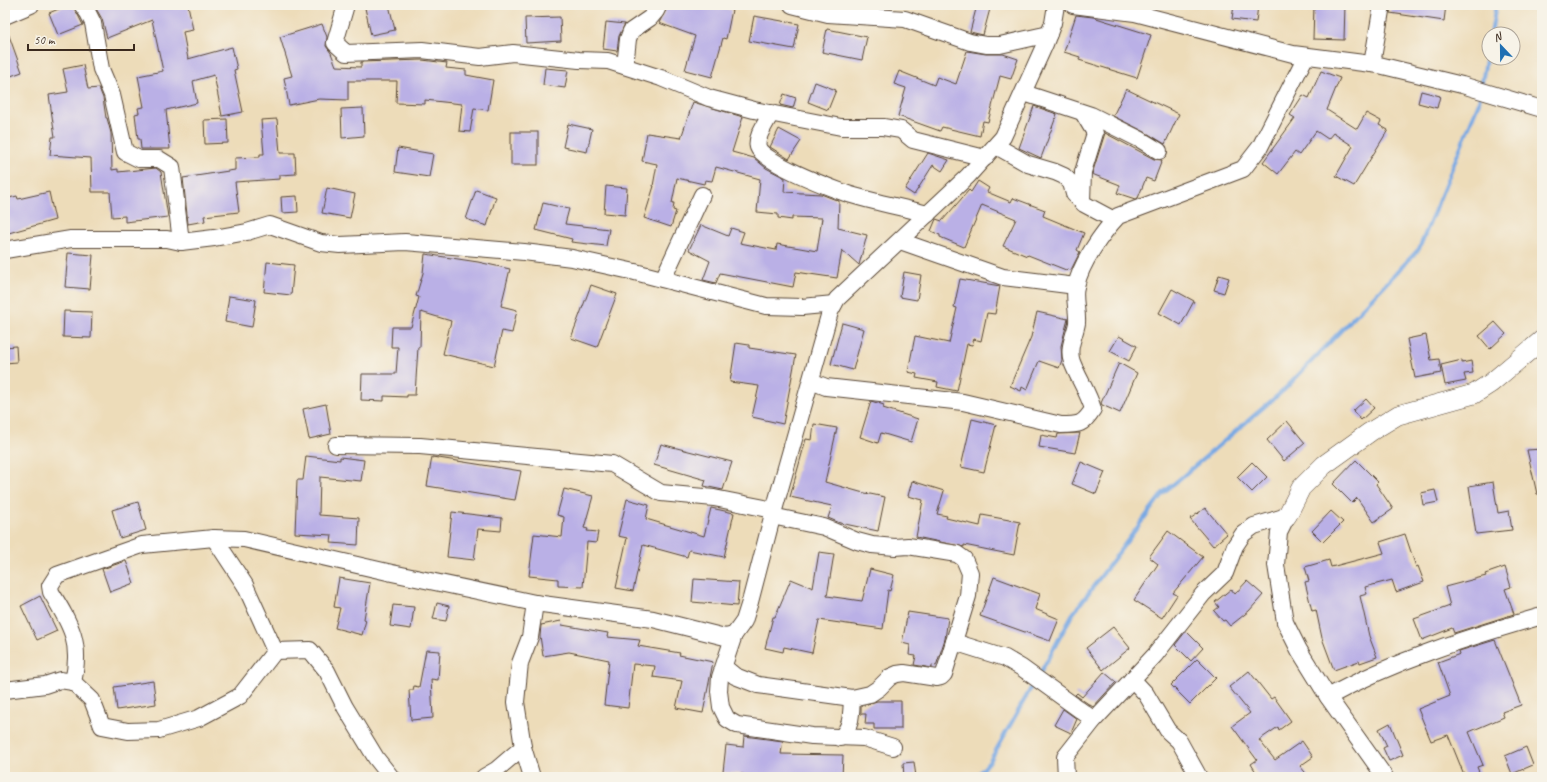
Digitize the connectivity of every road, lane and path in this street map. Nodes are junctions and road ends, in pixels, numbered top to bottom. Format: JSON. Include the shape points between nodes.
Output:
{"nodes":[{"id":1,"x":31,"y":5,"type":"edge"},
{"id":2,"x":82,"y":5,"type":"edge"},
{"id":3,"x":346,"y":5,"type":"edge"},
{"id":4,"x":659,"y":5,"type":"edge"},
{"id":5,"x":792,"y":5,"type":"edge"},
{"id":6,"x":1056,"y":5,"type":"edge"},
{"id":7,"x":1073,"y":5,"type":"edge"},
{"id":8,"x":1382,"y":5,"type":"edge"},
{"id":9,"x":907,"y":12,"type":"edge"},
{"id":10,"x":5,"y":16,"type":"edge"},
{"id":11,"x":1049,"y":34,"type":"junction"},
{"id":12,"x":1306,"y":56,"type":"junction"},
{"id":13,"x":1372,"y":64,"type":"junction"},
{"id":14,"x":625,"y":66,"type":"junction"},
{"id":15,"x":1024,"y":93,"type":"junction"},
{"id":16,"x":1542,"y":109,"type":"edge"},
{"id":17,"x":771,"y":113,"type":"junction"},
{"id":18,"x":1084,"y":113,"type":"junction"},
{"id":19,"x":1159,"y":151,"type":"dead end"},
{"id":20,"x":990,"y":152,"type":"junction"},
{"id":21,"x":702,"y":195,"type":"dead end"},
{"id":22,"x":1082,"y":201,"type":"junction"},
{"id":23,"x":928,"y":214,"type":"junction"},
{"id":24,"x":1114,"y":220,"type":"junction"},
{"id":25,"x":900,"y":241,"type":"junction"},
{"id":26,"x":181,"y":242,"type":"junction"},
{"id":27,"x":5,"y":250,"type":"edge"},
{"id":28,"x":663,"y":279,"type":"junction"},
{"id":29,"x":1076,"y":286,"type":"junction"},
{"id":30,"x":834,"y":304,"type":"junction"},
{"id":31,"x":1542,"y":340,"type":"edge"},
{"id":32,"x":811,"y":381,"type":"junction"},
{"id":33,"x":336,"y":445,"type":"dead end"},
{"id":34,"x":773,"y":513,"type":"junction"},
{"id":35,"x":1287,"y":516,"type":"junction"},
{"id":36,"x":214,"y":538,"type":"junction"},
{"id":37,"x":535,"y":603,"type":"junction"},
{"id":38,"x":1542,"y":616,"type":"edge"},
{"id":39,"x":734,"y":635,"type":"junction"},
{"id":40,"x":954,"y":642,"type":"junction"},
{"id":41,"x":276,"y":651,"type":"junction"},
{"id":42,"x":724,"y":667,"type":"junction"},
{"id":43,"x":1132,"y":680,"type":"junction"},
{"id":44,"x":73,"y":682,"type":"junction"},
{"id":45,"x":5,"y":690,"type":"edge"},
{"id":46,"x":1328,"y":697,"type":"junction"},
{"id":47,"x":852,"y":698,"type":"junction"},
{"id":48,"x":1094,"y":720,"type":"junction"},
{"id":49,"x":840,"y":738,"type":"junction"},
{"id":50,"x":523,"y":747,"type":"junction"},
{"id":51,"x":893,"y":747,"type":"dead end"},
{"id":52,"x":391,"y":777,"type":"edge"},
{"id":53,"x":484,"y":777,"type":"edge"},
{"id":54,"x":532,"y":777,"type":"edge"},
{"id":55,"x":1066,"y":777,"type":"edge"},
{"id":56,"x":1200,"y":777,"type":"edge"},
{"id":57,"x":1385,"y":777,"type":"edge"}],
"edges":[{"from":1,"to":10,"type":"street"},
{"from":2,"to":26,"type":"street","via":[[93,23],[101,69],[112,95],[125,152],[139,159],[159,159],[172,167]]},
{"from":3,"to":14,"type":"street","via":[[335,43],[346,53],[422,50],[480,57],[513,53],[608,61]]},
{"from":4,"to":14,"type":"street","via":[[650,18],[631,31]]},
{"from":5,"to":9,"type":"street","via":[[828,14]]},
{"from":6,"to":11,"type":"street"},
{"from":7,"to":12,"type":"street","via":[[1135,13]]},
{"from":8,"to":13,"type":"street"},
{"from":9,"to":11,"type":"street","via":[[970,42],[986,45],[1000,45]]},
{"from":11,"to":15,"type":"street"},
{"from":12,"to":13,"type":"street"},
{"from":12,"to":24,"type":"street","via":[[1260,147],[1243,169],[1131,209]]},
{"from":13,"to":16,"type":"street","via":[[1462,85]]},
{"from":14,"to":17,"type":"street","via":[[709,98]]},
{"from":15,"to":18,"type":"street"},
{"from":15,"to":20,"type":"street","via":[[1003,137]]},
{"from":17,"to":20,"type":"street","via":[[841,127],[883,126],[901,130],[914,140]]},
{"from":17,"to":23,"type":"street","via":[[758,140],[758,147],[766,157],[781,166],[846,193]]},
{"from":18,"to":19,"type":"street"},
{"from":18,"to":22,"type":"street","via":[[1095,133],[1083,172]]},
{"from":20,"to":22,"type":"street","via":[[1064,176],[1071,183],[1074,194]]},
{"from":20,"to":23,"type":"street"},
{"from":21,"to":28,"type":"street"},
{"from":22,"to":24,"type":"street"},
{"from":23,"to":25,"type":"street"},
{"from":24,"to":29,"type":"street","via":[[1087,258]]},
{"from":25,"to":29,"type":"street","via":[[1003,277]]},
{"from":25,"to":30,"type":"street","via":[[837,298]]},
{"from":26,"to":27,"type":"street","via":[[167,239],[70,239]]},
{"from":26,"to":28,"type":"street","via":[[270,226],[321,243],[340,245],[405,242],[524,252],[572,258]]},
{"from":28,"to":30,"type":"street","via":[[766,306],[802,307]]},
{"from":29,"to":32,"type":"street","via":[[1077,322],[1070,353],[1093,409],[1086,420],[1077,425],[1039,421],[963,402],[826,387]]},
{"from":30,"to":32,"type":"street"},
{"from":31,"to":35,"type":"street","via":[[1474,394],[1398,415],[1370,432],[1324,465],[1302,488]]},
{"from":32,"to":34,"type":"street"},
{"from":33,"to":34,"type":"street","via":[[420,446],[612,464],[661,493],[714,498]]},
{"from":34,"to":39,"type":"street","via":[[744,621]]},
{"from":34,"to":40,"type":"street","via":[[824,527],[872,545],[908,546],[956,554],[964,559],[970,573],[970,582]]},
{"from":35,"to":43,"type":"street","via":[[1254,526],[1243,534],[1235,546],[1225,573],[1202,594],[1174,632]]},
{"from":35,"to":46,"type":"street","via":[[1278,532],[1276,565],[1285,622]]},
{"from":36,"to":37,"type":"street","via":[[244,539]]},
{"from":36,"to":41,"type":"street","via":[[245,585]]},
{"from":36,"to":44,"type":"street","via":[[142,545],[57,575],[50,586],[75,638],[77,665]]},
{"from":37,"to":39,"type":"street","via":[[653,619],[725,637]]},
{"from":37,"to":50,"type":"street","via":[[530,637],[520,663],[517,682],[516,702]]},
{"from":38,"to":46,"type":"street","via":[[1404,661],[1358,680]]},
{"from":39,"to":42,"type":"street"},
{"from":40,"to":47,"type":"street","via":[[941,678],[897,674],[890,676],[870,694]]},
{"from":40,"to":48,"type":"street","via":[[1005,658]]},
{"from":41,"to":44,"type":"street","via":[[240,696],[199,718],[159,730],[128,731],[102,726],[92,700]]},
{"from":41,"to":52,"type":"street","via":[[310,650],[327,671],[372,752]]},
{"from":42,"to":47,"type":"street","via":[[735,676],[758,685]]},
{"from":42,"to":49,"type":"street","via":[[719,690],[721,707],[727,719],[737,725]]},
{"from":43,"to":48,"type":"street"},
{"from":43,"to":56,"type":"street","via":[[1146,694],[1168,731],[1179,741]]},
{"from":44,"to":45,"type":"street","via":[[60,680],[45,685]]},
{"from":46,"to":57,"type":"street"},
{"from":47,"to":49,"type":"street","via":[[850,723]]},
{"from":48,"to":55,"type":"street","via":[[1065,756]]},
{"from":49,"to":51,"type":"street","via":[[864,738]]},
{"from":50,"to":53,"type":"street"},
{"from":50,"to":54,"type":"street"}]}
